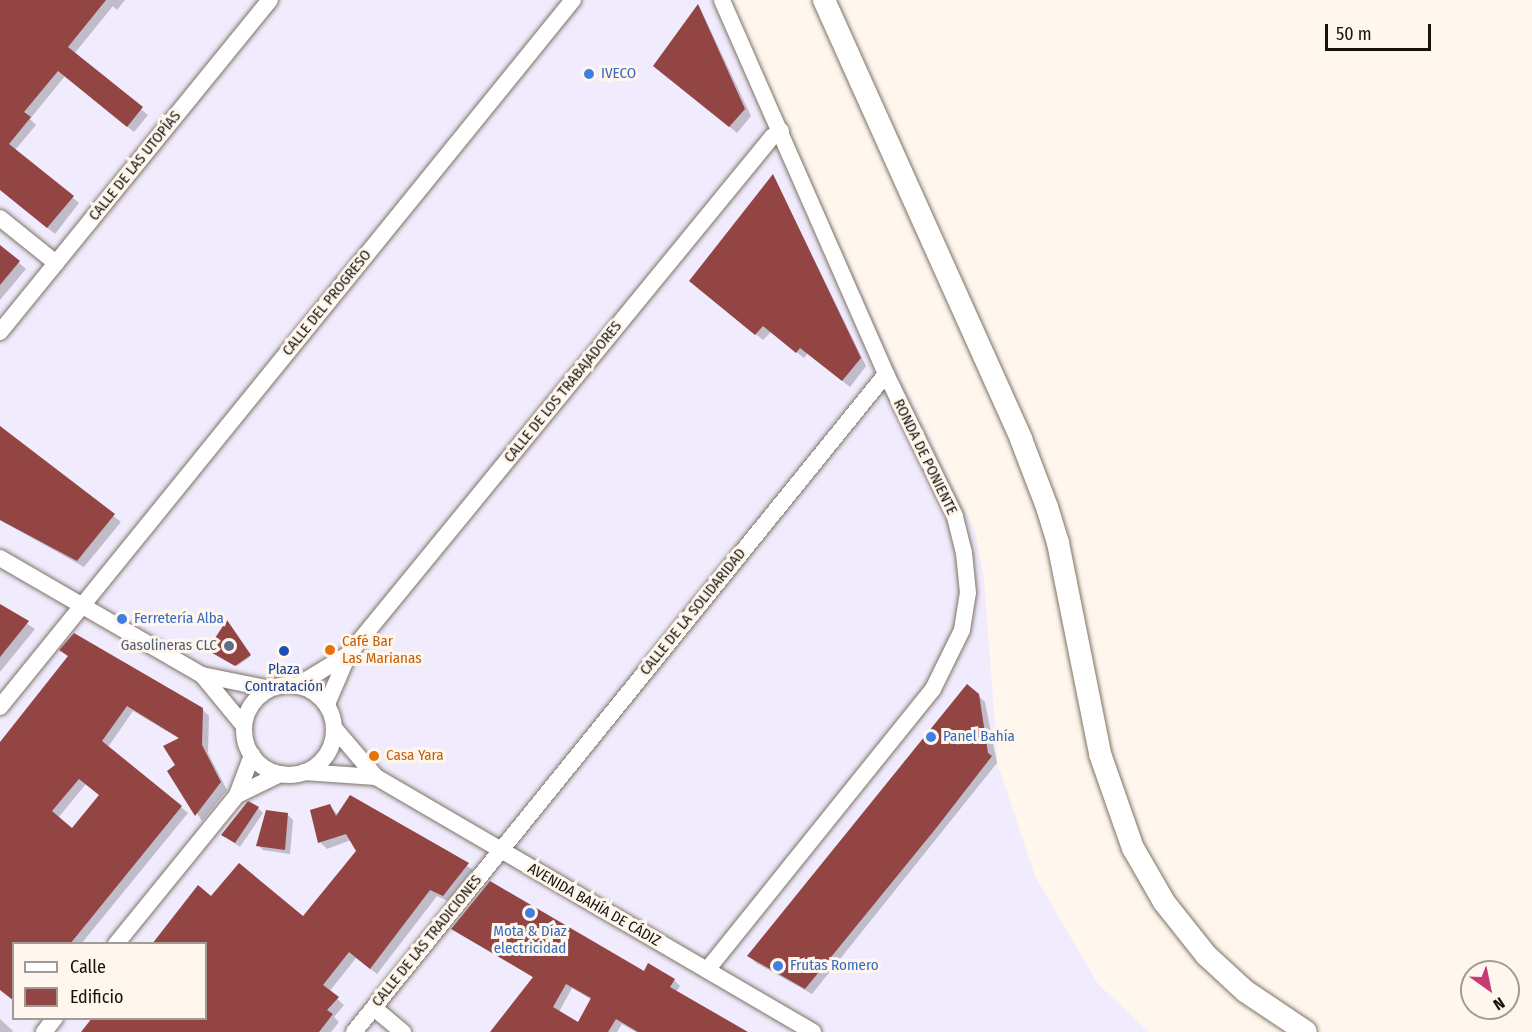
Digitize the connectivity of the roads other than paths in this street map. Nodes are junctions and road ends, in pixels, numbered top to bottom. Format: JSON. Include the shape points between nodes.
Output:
{"nodes":[{"id":1,"x":270,"y":0,"type":"edge"},
{"id":2,"x":573,"y":0,"type":"edge"},
{"id":3,"x":722,"y":0,"type":"edge"},
{"id":4,"x":824,"y":0,"type":"edge"},
{"id":5,"x":781,"y":131,"type":"junction"},
{"id":6,"x":0,"y":218,"type":"edge"},
{"id":7,"x":56,"y":263,"type":"junction"},
{"id":8,"x":0,"y":333,"type":"edge"},
{"id":9,"x":886,"y":374,"type":"junction"},
{"id":10,"x":0,"y":558,"type":"edge"},
{"id":11,"x":82,"y":606,"type":"junction"},
{"id":12,"x":348,"y":655,"type":"junction"},
{"id":13,"x":202,"y":675,"type":"junction"},
{"id":14,"x":298,"y":685,"type":"junction"},
{"id":15,"x":270,"y":689,"type":"junction"},
{"id":16,"x":327,"y":704,"type":"junction"},
{"id":17,"x":0,"y":707,"type":"edge"},
{"id":18,"x":244,"y":726,"type":"junction"},
{"id":19,"x":335,"y":729,"type":"junction"},
{"id":20,"x":252,"y":754,"type":"junction"},
{"id":21,"x":304,"y":772,"type":"junction"},
{"id":22,"x":280,"y":774,"type":"junction"},
{"id":23,"x":376,"y":777,"type":"junction"},
{"id":24,"x":237,"y":795,"type":"junction"},
{"id":25,"x":501,"y":850,"type":"junction"},
{"id":26,"x":118,"y":942,"type":"edge"},
{"id":27,"x":707,"y":970,"type":"junction"},
{"id":28,"x":374,"y":1008,"type":"junction"},
{"id":29,"x":53,"y":1020,"type":"edge"},
{"id":30,"x":44,"y":1032,"type":"edge"},
{"id":31,"x":354,"y":1032,"type":"edge"},
{"id":32,"x":403,"y":1032,"type":"edge"},
{"id":33,"x":813,"y":1032,"type":"edge"},
{"id":34,"x":1306,"y":1032,"type":"edge"}],
"edges":[{"from":1,"to":7,"type":"street","name":"CALLE DE LAS UTOPÍAS"},
{"from":2,"to":11,"type":"street","name":"CALLE DEL PROGRESO"},
{"from":3,"to":5,"type":"street","name":"RONDA DE PONIENTE"},
{"from":4,"to":34,"type":"main road","via":[[1016,428],[1047,507],[1058,543],[1100,754],[1133,848],[1164,902],[1206,955],[1245,991]]},
{"from":5,"to":9,"type":"street","name":"RONDA DE PONIENTE"},
{"from":5,"to":12,"type":"street","name":"CALLE DE LOS TRABAJADORES","via":[[772,136]]},
{"from":6,"to":7,"type":"street"},
{"from":7,"to":8,"type":"street","name":"CALLE DE LAS UTOPÍAS"},
{"from":9,"to":25,"type":"street","name":"CALLE DE LA SOLIDARIDAD"},
{"from":9,"to":27,"type":"street","name":"RONDA DE PONIENTE","via":[[955,516],[968,593],[962,630],[933,689]]},
{"from":10,"to":11,"type":"street"},
{"from":11,"to":13,"type":"street"},
{"from":11,"to":17,"type":"street","name":"CALLE DEL PROGRESO"},
{"from":12,"to":14,"type":"street","name":"CALLE DE LOS TRABAJADORES"},
{"from":12,"to":16,"type":"street","name":"CALLE DE LOS TRABAJADORES"},
{"from":13,"to":15,"type":"street"},
{"from":13,"to":18,"type":"street"},
{"from":14,"to":15,"type":"street"},
{"from":14,"to":16,"type":"street","via":[[311,689]]},
{"from":15,"to":18,"type":"street","via":[[249,710]]},
{"from":16,"to":19,"type":"street"},
{"from":18,"to":20,"type":"street"},
{"from":19,"to":21,"type":"street","via":[[326,756]]},
{"from":19,"to":23,"type":"street","name":"AVENIDA BAHÍA DE CÁDIZ"},
{"from":20,"to":22,"type":"street","via":[[267,769]]},
{"from":20,"to":24,"type":"street"},
{"from":21,"to":22,"type":"street"},
{"from":21,"to":23,"type":"street","name":"AVENIDA BAHÍA DE CÁDIZ"},
{"from":22,"to":24,"type":"street"},
{"from":23,"to":25,"type":"street","name":"AVENIDA BAHÍA DE CÁDIZ"},
{"from":24,"to":26,"type":"street"},
{"from":25,"to":27,"type":"street","name":"AVENIDA BAHÍA DE CÁDIZ"},
{"from":25,"to":28,"type":"street","name":"CALLE DE LAS TRADICIONES"},
{"from":27,"to":33,"type":"street","name":"AVENIDA BAHÍA DE CÁDIZ"},
{"from":28,"to":31,"type":"street","name":"CALLE DE LAS TRADICIONES"},
{"from":28,"to":32,"type":"street"},
{"from":29,"to":30,"type":"street"}]}
